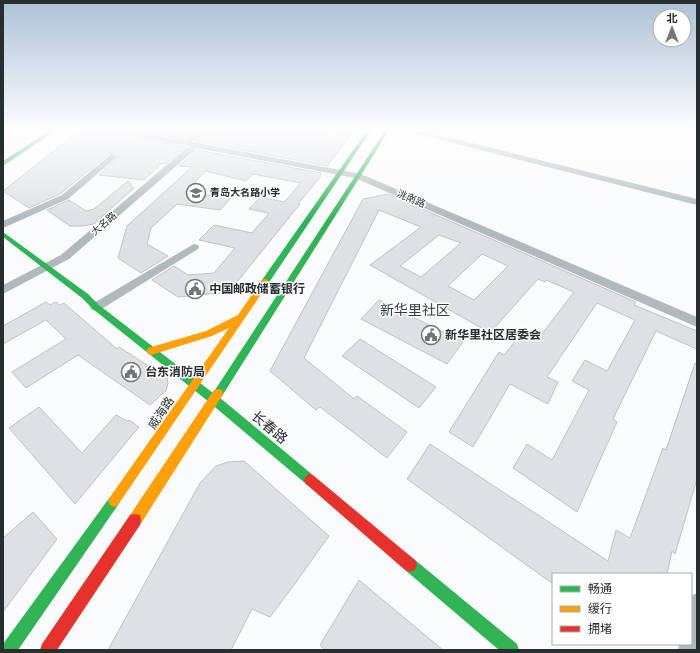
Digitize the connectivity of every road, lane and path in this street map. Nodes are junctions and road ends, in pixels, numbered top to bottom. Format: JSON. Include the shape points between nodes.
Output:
{"nodes":[{"id":1,"x":110,"y":159,"type":"edge"},
{"id":2,"x":173,"y":159,"type":"edge"},
{"id":3,"x":273,"y":159,"type":"edge"},
{"id":4,"x":349,"y":159,"type":"edge"},
{"id":5,"x":369,"y":159,"type":"edge"},
{"id":6,"x":530,"y":159,"type":"edge"},
{"id":7,"x":340,"y":172,"type":"junction"},
{"id":8,"x":358,"y":176,"type":"junction"},
{"id":9,"x":697,"y":202,"type":"edge"},
{"id":10,"x":3,"y":225,"type":"edge"},
{"id":11,"x":3,"y":234,"type":"edge"},
{"id":12,"x":194,"y":247,"type":"dead end"},
{"id":13,"x":45,"y":268,"type":"junction"},
{"id":14,"x":3,"y":290,"type":"edge"},
{"id":15,"x":96,"y":307,"type":"junction"},
{"id":16,"x":241,"y":317,"type":"junction"},
{"id":17,"x":697,"y":322,"type":"edge"},
{"id":18,"x":151,"y":350,"type":"junction"},
{"id":19,"x":195,"y":384,"type":"junction"},
{"id":20,"x":213,"y":399,"type":"junction"},
{"id":21,"x":697,"y":604,"type":"edge"},
{"id":22,"x":692,"y":632,"type":"edge"},
{"id":23,"x":9,"y":650,"type":"edge"},
{"id":24,"x":48,"y":650,"type":"edge"},
{"id":25,"x":512,"y":650,"type":"edge"}],
"edges":[{"from":1,"to":10,"type":"street","via":[[65,197]]},
{"from":2,"to":13,"type":"street","name":"大名路","via":[[65,257]]},
{"from":3,"to":7,"type":"street","name":"洮南路"},
{"from":4,"to":7,"type":"main road","name":"威海路"},
{"from":5,"to":8,"type":"main road"},
{"from":6,"to":9,"type":"street"},
{"from":7,"to":8,"type":"street","name":"洮南路"},
{"from":7,"to":16,"type":"main road","name":"威海路"},
{"from":8,"to":17,"type":"street","name":"洮南路"},
{"from":8,"to":20,"type":"main road"},
{"from":11,"to":13,"type":"main road","name":"长春路"},
{"from":12,"to":15,"type":"street"},
{"from":13,"to":14,"type":"street","name":"大名路"},
{"from":13,"to":15,"type":"main road","name":"长春路","via":[[85,296]]},
{"from":15,"to":18,"type":"main road","name":"长春路"},
{"from":16,"to":18,"type":"main road","via":[[209,334]]},
{"from":16,"to":19,"type":"main road","name":"威海路"},
{"from":18,"to":19,"type":"main road","name":"长春路"},
{"from":19,"to":20,"type":"main road","name":"长春路"},
{"from":19,"to":23,"type":"main road","name":"威海路"},
{"from":20,"to":24,"type":"main road","via":[[140,515]]},
{"from":20,"to":25,"type":"main road","name":"长春路"},
{"from":21,"to":22,"type":"street"}]}
